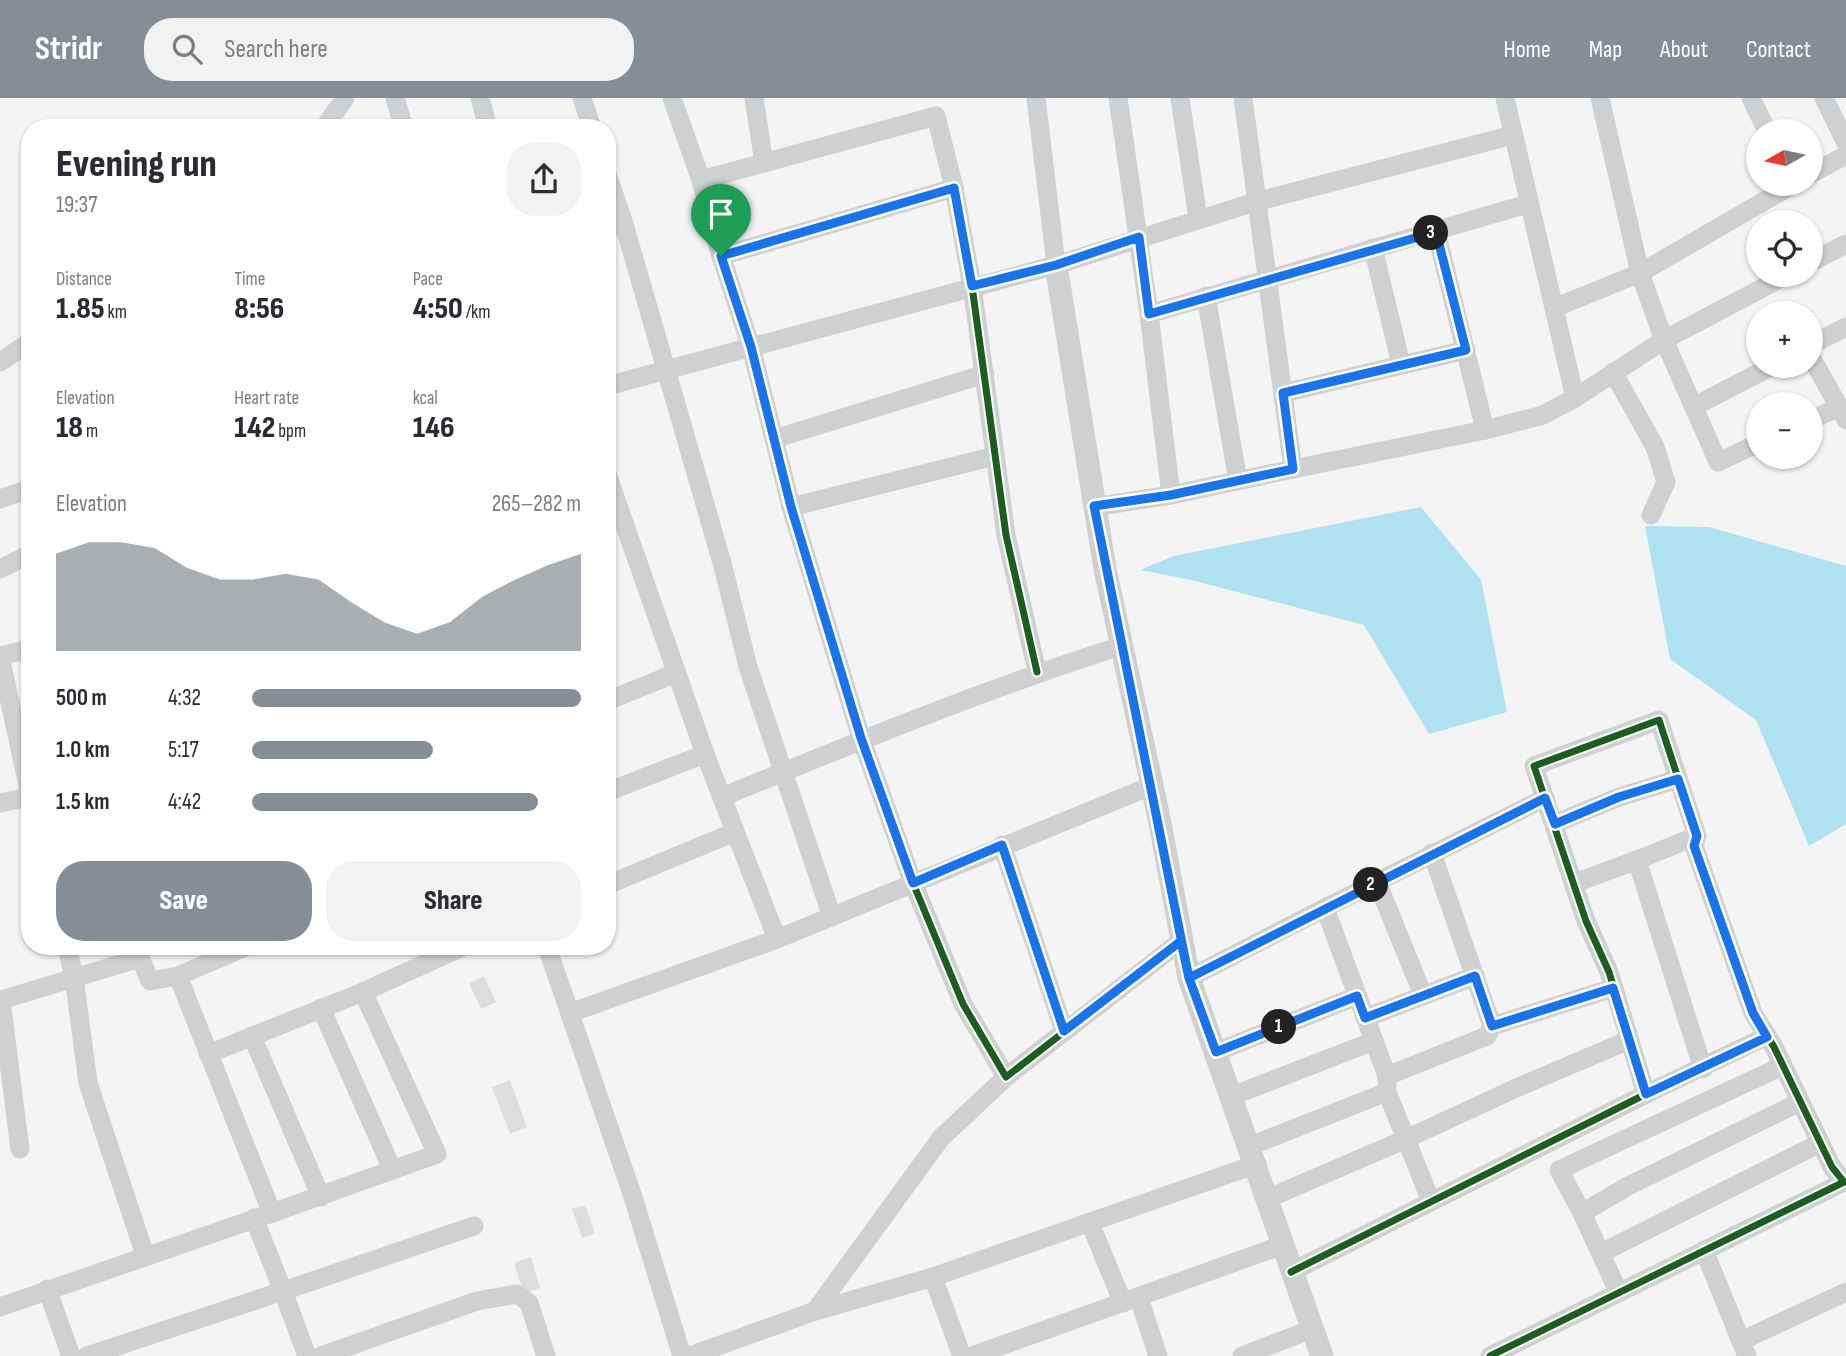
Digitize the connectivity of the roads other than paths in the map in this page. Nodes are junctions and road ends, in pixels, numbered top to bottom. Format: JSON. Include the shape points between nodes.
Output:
{"nodes":[{"id":1,"x":345,"y":98,"type":"edge"},
{"id":2,"x":395,"y":98,"type":"edge"},
{"id":3,"x":481,"y":98,"type":"edge"},
{"id":4,"x":582,"y":98,"type":"edge"},
{"id":5,"x":672,"y":98,"type":"edge"},
{"id":6,"x":754,"y":98,"type":"edge"},
{"id":7,"x":1036,"y":98,"type":"edge"},
{"id":8,"x":1118,"y":98,"type":"edge"},
{"id":9,"x":1180,"y":98,"type":"edge"},
{"id":10,"x":1243,"y":98,"type":"edge"},
{"id":11,"x":1505,"y":98,"type":"edge"},
{"id":12,"x":1600,"y":98,"type":"edge"},
{"id":13,"x":1751,"y":98,"type":"edge"},
{"id":14,"x":1824,"y":98,"type":"edge"},
{"id":15,"x":330,"y":119,"type":"edge"},
{"id":16,"x":401,"y":119,"type":"edge"},
{"id":17,"x":486,"y":119,"type":"edge"},
{"id":18,"x":589,"y":119,"type":"edge"},
{"id":19,"x":1761,"y":119,"type":"edge"},
{"id":20,"x":1513,"y":135,"type":"junction"},
{"id":21,"x":1846,"y":143,"type":"edge"},
{"id":22,"x":1846,"y":155,"type":"edge"},
{"id":23,"x":764,"y":163,"type":"junction"},
{"id":24,"x":1824,"y":167,"type":"edge"},
{"id":25,"x":701,"y":180,"type":"junction"},
{"id":26,"x":954,"y":188,"type":"junction"},
{"id":27,"x":1772,"y":196,"type":"edge"},
{"id":28,"x":1255,"y":202,"type":"junction"},
{"id":29,"x":1527,"y":204,"type":"junction"},
{"id":30,"x":1198,"y":218,"type":"junction"},
{"id":31,"x":616,"y":229,"type":"edge"},
{"id":32,"x":1436,"y":232,"type":"junction"},
{"id":33,"x":1139,"y":237,"type":"junction"},
{"id":34,"x":1846,"y":244,"type":"edge"},
{"id":35,"x":1373,"y":248,"type":"junction"},
{"id":36,"x":721,"y":256,"type":"junction"},
{"id":37,"x":1823,"y":256,"type":"edge"},
{"id":38,"x":1056,"y":265,"type":"junction"},
{"id":39,"x":1640,"y":273,"type":"junction"},
{"id":40,"x":1265,"y":280,"type":"junction"},
{"id":41,"x":972,"y":286,"type":"junction"},
{"id":42,"x":1764,"y":287,"type":"edge"},
{"id":43,"x":1206,"y":296,"type":"junction"},
{"id":44,"x":1554,"y":308,"type":"junction"},
{"id":45,"x":1149,"y":314,"type":"junction"},
{"id":46,"x":1846,"y":327,"type":"edge"},
{"id":47,"x":1823,"y":339,"type":"edge"},
{"id":48,"x":1664,"y":340,"type":"junction"},
{"id":49,"x":751,"y":347,"type":"junction"},
{"id":50,"x":21,"y":348,"type":"edge"},
{"id":51,"x":1466,"y":350,"type":"junction"},
{"id":52,"x":0,"y":362,"type":"edge"},
{"id":53,"x":1401,"y":364,"type":"junction"},
{"id":54,"x":665,"y":370,"type":"junction"},
{"id":55,"x":1613,"y":372,"type":"junction"},
{"id":56,"x":985,"y":374,"type":"junction"},
{"id":57,"x":1749,"y":378,"type":"edge"},
{"id":58,"x":1822,"y":378,"type":"edge"},
{"id":59,"x":616,"y":384,"type":"edge"},
{"id":60,"x":1283,"y":393,"type":"junction"},
{"id":61,"x":1575,"y":398,"type":"junction"},
{"id":62,"x":1695,"y":406,"type":"junction"},
{"id":63,"x":1842,"y":414,"type":"edge"},
{"id":64,"x":1823,"y":418,"type":"edge"},
{"id":65,"x":1485,"y":430,"type":"junction"},
{"id":66,"x":774,"y":439,"type":"junction"},
{"id":67,"x":1746,"y":449,"type":"edge"},
{"id":68,"x":995,"y":456,"type":"junction"},
{"id":69,"x":1293,"y":469,"type":"junction"},
{"id":70,"x":1237,"y":481,"type":"junction"},
{"id":71,"x":21,"y":494,"type":"edge"},
{"id":72,"x":1171,"y":495,"type":"junction"},
{"id":73,"x":0,"y":499,"type":"edge"},
{"id":74,"x":616,"y":500,"type":"edge"},
{"id":75,"x":1094,"y":506,"type":"junction"},
{"id":76,"x":791,"y":507,"type":"junction"},
{"id":77,"x":1651,"y":515,"type":"dead end"},
{"id":78,"x":21,"y":558,"type":"edge"},
{"id":79,"x":2,"y":565,"type":"edge"},
{"id":80,"x":1121,"y":646,"type":"junction"},
{"id":81,"x":21,"y":651,"type":"edge"},
{"id":82,"x":0,"y":656,"type":"edge"},
{"id":83,"x":1037,"y":672,"type":"junction"},
{"id":84,"x":676,"y":673,"type":"junction"},
{"id":85,"x":616,"y":697,"type":"edge"},
{"id":86,"x":21,"y":728,"type":"edge"},
{"id":87,"x":861,"y":738,"type":"junction"},
{"id":88,"x":705,"y":754,"type":"junction"},
{"id":89,"x":782,"y":772,"type":"junction"},
{"id":90,"x":1678,"y":779,"type":"junction"},
{"id":91,"x":1151,"y":786,"type":"junction"},
{"id":92,"x":616,"y":789,"type":"edge"},
{"id":93,"x":722,"y":797,"type":"junction"},
{"id":94,"x":21,"y":798,"type":"edge"},
{"id":95,"x":1545,"y":798,"type":"junction"},
{"id":96,"x":0,"y":803,"type":"edge"},
{"id":97,"x":1555,"y":824,"type":"junction"},
{"id":98,"x":735,"y":832,"type":"junction"},
{"id":99,"x":1697,"y":836,"type":"junction"},
{"id":100,"x":1002,"y":845,"type":"junction"},
{"id":101,"x":1432,"y":853,"type":"junction"},
{"id":102,"x":1637,"y":860,"type":"junction"},
{"id":103,"x":616,"y":881,"type":"edge"},
{"id":104,"x":1377,"y":881,"type":"junction"},
{"id":105,"x":913,"y":883,"type":"junction"},
{"id":106,"x":1575,"y":883,"type":"junction"},
{"id":107,"x":1325,"y":908,"type":"junction"},
{"id":108,"x":832,"y":917,"type":"junction"},
{"id":109,"x":776,"y":939,"type":"junction"},
{"id":110,"x":1181,"y":941,"type":"junction"},
{"id":111,"x":69,"y":955,"type":"edge"},
{"id":112,"x":130,"y":955,"type":"edge"},
{"id":113,"x":139,"y":955,"type":"edge"},
{"id":114,"x":227,"y":955,"type":"edge"},
{"id":115,"x":444,"y":955,"type":"edge"},
{"id":116,"x":550,"y":955,"type":"edge"},
{"id":117,"x":178,"y":976,"type":"junction"},
{"id":118,"x":1475,"y":976,"type":"junction"},
{"id":119,"x":74,"y":977,"type":"junction"},
{"id":120,"x":1189,"y":978,"type":"junction"},
{"id":121,"x":1613,"y":988,"type":"junction"},
{"id":122,"x":363,"y":992,"type":"junction"},
{"id":123,"x":1423,"y":995,"type":"junction"},
{"id":124,"x":1357,"y":996,"type":"junction"},
{"id":125,"x":0,"y":999,"type":"edge"},
{"id":126,"x":321,"y":1008,"type":"junction"},
{"id":127,"x":570,"y":1013,"type":"junction"},
{"id":128,"x":1365,"y":1018,"type":"junction"},
{"id":129,"x":1492,"y":1026,"type":"junction"},
{"id":130,"x":1064,"y":1031,"type":"junction"},
{"id":131,"x":252,"y":1037,"type":"junction"},
{"id":132,"x":1767,"y":1037,"type":"junction"},
{"id":133,"x":1629,"y":1040,"type":"junction"},
{"id":134,"x":1374,"y":1041,"type":"junction"},
{"id":135,"x":1216,"y":1052,"type":"junction"},
{"id":136,"x":208,"y":1054,"type":"junction"},
{"id":137,"x":1782,"y":1066,"type":"junction"},
{"id":138,"x":1703,"y":1069,"type":"junction"},
{"id":139,"x":1006,"y":1077,"type":"junction"},
{"id":140,"x":1387,"y":1084,"type":"junction"},
{"id":141,"x":1646,"y":1094,"type":"junction"},
{"id":142,"x":1232,"y":1096,"type":"junction"},
{"id":143,"x":1800,"y":1102,"type":"junction"},
{"id":144,"x":1406,"y":1139,"type":"junction"},
{"id":145,"x":1820,"y":1143,"type":"junction"},
{"id":146,"x":20,"y":1149,"type":"dead end"},
{"id":147,"x":1253,"y":1155,"type":"junction"},
{"id":148,"x":392,"y":1169,"type":"junction"},
{"id":149,"x":1845,"y":1182,"type":"edge"},
{"id":150,"x":321,"y":1197,"type":"junction"},
{"id":151,"x":1269,"y":1198,"type":"junction"},
{"id":152,"x":1430,"y":1199,"type":"junction"},
{"id":153,"x":1581,"y":1213,"type":"junction"},
{"id":154,"x":263,"y":1215,"type":"junction"},
{"id":155,"x":1090,"y":1223,"type":"junction"},
{"id":156,"x":474,"y":1226,"type":"dead end"},
{"id":157,"x":1283,"y":1245,"type":"junction"},
{"id":158,"x":1704,"y":1250,"type":"junction"},
{"id":159,"x":1601,"y":1253,"type":"junction"},
{"id":160,"x":145,"y":1255,"type":"junction"},
{"id":161,"x":1291,"y":1272,"type":"junction"},
{"id":162,"x":933,"y":1277,"type":"junction"},
{"id":163,"x":47,"y":1289,"type":"junction"},
{"id":164,"x":283,"y":1291,"type":"junction"},
{"id":165,"x":1618,"y":1291,"type":"junction"},
{"id":166,"x":1846,"y":1292,"type":"edge"},
{"id":167,"x":1131,"y":1300,"type":"junction"},
{"id":168,"x":0,"y":1307,"type":"edge"},
{"id":169,"x":815,"y":1311,"type":"junction"},
{"id":170,"x":1312,"y":1329,"type":"junction"},
{"id":171,"x":1744,"y":1348,"type":"edge"},
{"id":172,"x":72,"y":1355,"type":"edge"},
{"id":173,"x":307,"y":1356,"type":"edge"},
{"id":174,"x":321,"y":1356,"type":"edge"},
{"id":175,"x":546,"y":1356,"type":"edge"},
{"id":176,"x":682,"y":1356,"type":"edge"},
{"id":177,"x":691,"y":1356,"type":"edge"},
{"id":178,"x":962,"y":1356,"type":"edge"},
{"id":179,"x":972,"y":1356,"type":"edge"},
{"id":180,"x":1158,"y":1356,"type":"edge"},
{"id":181,"x":1242,"y":1356,"type":"edge"},
{"id":182,"x":1322,"y":1356,"type":"edge"},
{"id":183,"x":1491,"y":1356,"type":"edge"}],
"edges":[{"from":1,"to":15,"type":"street"},
{"from":2,"to":16,"type":"street"},
{"from":3,"to":17,"type":"street"},
{"from":4,"to":18,"type":"street"},
{"from":5,"to":25,"type":"street"},
{"from":6,"to":23,"type":"street"},
{"from":7,"to":38,"type":"street"},
{"from":8,"to":33,"type":"street"},
{"from":9,"to":30,"type":"street"},
{"from":10,"to":28,"type":"street"},
{"from":11,"to":20,"type":"street"},
{"from":12,"to":39,"type":"street"},
{"from":13,"to":19,"type":"street"},
{"from":14,"to":21,"type":"street"},
{"from":20,"to":28,"type":"street"},
{"from":20,"to":29,"type":"street"},
{"from":22,"to":24,"type":"street"},
{"from":23,"to":25,"type":"street"},
{"from":23,"to":26,"type":"street","via":[[936,116]]},
{"from":25,"to":36,"type":"street"},
{"from":26,"to":36,"type":"street"},
{"from":26,"to":41,"type":"street"},
{"from":27,"to":39,"type":"street"},
{"from":28,"to":30,"type":"street"},
{"from":28,"to":40,"type":"street"},
{"from":29,"to":32,"type":"street"},
{"from":29,"to":44,"type":"street"},
{"from":30,"to":33,"type":"street"},
{"from":31,"to":54,"type":"street"},
{"from":32,"to":35,"type":"street"},
{"from":32,"to":51,"type":"street"},
{"from":33,"to":38,"type":"street"},
{"from":33,"to":45,"type":"street"},
{"from":34,"to":37,"type":"street"},
{"from":35,"to":40,"type":"street"},
{"from":35,"to":53,"type":"street"},
{"from":36,"to":49,"type":"street"},
{"from":38,"to":41,"type":"street"},
{"from":38,"to":75,"type":"street"},
{"from":39,"to":44,"type":"street"},
{"from":39,"to":48,"type":"street"},
{"from":40,"to":43,"type":"street"},
{"from":40,"to":60,"type":"street"},
{"from":41,"to":49,"type":"street"},
{"from":41,"to":56,"type":"street"},
{"from":42,"to":48,"type":"street"},
{"from":43,"to":45,"type":"street"},
{"from":43,"to":70,"type":"street"},
{"from":44,"to":61,"type":"street"},
{"from":45,"to":72,"type":"street"},
{"from":46,"to":47,"type":"street"},
{"from":48,"to":55,"type":"street"},
{"from":48,"to":62,"type":"street"},
{"from":49,"to":54,"type":"street"},
{"from":49,"to":66,"type":"street"},
{"from":50,"to":52,"type":"street"},
{"from":51,"to":53,"type":"street"},
{"from":51,"to":65,"type":"street"},
{"from":53,"to":60,"type":"street"},
{"from":54,"to":59,"type":"street"},
{"from":54,"to":89,"type":"street"},
{"from":55,"to":61,"type":"street"},
{"from":55,"to":77,"type":"street","via":[[1655,447],[1665,482]]},
{"from":56,"to":66,"type":"street"},
{"from":56,"to":68,"type":"street"},
{"from":57,"to":62,"type":"street"},
{"from":58,"to":63,"type":"street"},
{"from":60,"to":69,"type":"street"},
{"from":61,"to":65,"type":"street","via":[[1543,415]]},
{"from":62,"to":67,"type":"street","via":[[1718,462]]},
{"from":63,"to":64,"type":"street"},
{"from":65,"to":69,"type":"street"},
{"from":66,"to":76,"type":"street"},
{"from":68,"to":76,"type":"street"},
{"from":68,"to":83,"type":"street","via":[[1006,535]]},
{"from":69,"to":70,"type":"street"},
{"from":70,"to":72,"type":"street"},
{"from":71,"to":73,"type":"street"},
{"from":72,"to":75,"type":"street"},
{"from":74,"to":84,"type":"street"},
{"from":75,"to":80,"type":"street"},
{"from":76,"to":87,"type":"street"},
{"from":78,"to":79,"type":"street"},
{"from":80,"to":83,"type":"street"},
{"from":80,"to":91,"type":"street"},
{"from":81,"to":82,"type":"street"},
{"from":82,"to":86,"type":"street"},
{"from":83,"to":87,"type":"street"},
{"from":84,"to":85,"type":"street"},
{"from":84,"to":88,"type":"street"},
{"from":87,"to":89,"type":"street"},
{"from":87,"to":105,"type":"street"},
{"from":88,"to":92,"type":"street"},
{"from":88,"to":93,"type":"street"},
{"from":89,"to":93,"type":"street"},
{"from":89,"to":108,"type":"street"},
{"from":90,"to":95,"type":"street","via":[[1659,720],[1534,766]]},
{"from":90,"to":97,"type":"street"},
{"from":90,"to":99,"type":"street"},
{"from":91,"to":100,"type":"street"},
{"from":91,"to":110,"type":"street"},
{"from":93,"to":98,"type":"street"},
{"from":94,"to":96,"type":"street"},
{"from":95,"to":97,"type":"street"},
{"from":95,"to":101,"type":"street"},
{"from":97,"to":106,"type":"street"},
{"from":98,"to":103,"type":"street"},
{"from":98,"to":109,"type":"street"},
{"from":99,"to":102,"type":"street"},
{"from":99,"to":132,"type":"street","via":[[1694,846],[1753,1013]]},
{"from":100,"to":105,"type":"street"},
{"from":100,"to":130,"type":"street"},
{"from":101,"to":104,"type":"street"},
{"from":101,"to":118,"type":"street"},
{"from":102,"to":106,"type":"street"},
{"from":102,"to":138,"type":"street"},
{"from":104,"to":107,"type":"street"},
{"from":104,"to":123,"type":"street"},
{"from":105,"to":108,"type":"street"},
{"from":105,"to":139,"type":"street","via":[[963,1004]]},
{"from":106,"to":121,"type":"street"},
{"from":107,"to":120,"type":"street"},
{"from":107,"to":124,"type":"street"},
{"from":108,"to":109,"type":"street"},
{"from":109,"to":127,"type":"street"},
{"from":110,"to":120,"type":"street"},
{"from":110,"to":130,"type":"street"},
{"from":111,"to":119,"type":"street"},
{"from":112,"to":119,"type":"street"},
{"from":113,"to":117,"type":"street","via":[[150,981]]},
{"from":114,"to":117,"type":"street"},
{"from":115,"to":122,"type":"street"},
{"from":116,"to":127,"type":"street"},
{"from":117,"to":136,"type":"street"},
{"from":118,"to":123,"type":"street"},
{"from":118,"to":129,"type":"street"},
{"from":119,"to":125,"type":"street"},
{"from":119,"to":160,"type":"street","via":[[88,1083]]},
{"from":120,"to":135,"type":"street"},
{"from":121,"to":129,"type":"street"},
{"from":121,"to":133,"type":"street"},
{"from":122,"to":126,"type":"street"},
{"from":122,"to":148,"type":"street","via":[[436,1154]]},
{"from":123,"to":128,"type":"street"},
{"from":124,"to":128,"type":"street"},
{"from":124,"to":135,"type":"street"},
{"from":125,"to":146,"type":"street"},
{"from":126,"to":131,"type":"street"},
{"from":126,"to":148,"type":"street"},
{"from":127,"to":176,"type":"street"},
{"from":128,"to":134,"type":"street"},
{"from":129,"to":140,"type":"street","via":[[1487,1036]]},
{"from":130,"to":139,"type":"street"},
{"from":131,"to":136,"type":"street"},
{"from":131,"to":150,"type":"street"},
{"from":132,"to":137,"type":"street"},
{"from":132,"to":138,"type":"street"},
{"from":133,"to":141,"type":"street"},
{"from":133,"to":144,"type":"street"},
{"from":134,"to":140,"type":"street"},
{"from":134,"to":142,"type":"street"},
{"from":135,"to":142,"type":"street"},
{"from":136,"to":154,"type":"street"},
{"from":137,"to":143,"type":"street"},
{"from":137,"to":153,"type":"street","via":[[1559,1170]]},
{"from":138,"to":141,"type":"street"},
{"from":139,"to":169,"type":"street","via":[[941,1138]]},
{"from":140,"to":144,"type":"street"},
{"from":140,"to":147,"type":"street"},
{"from":141,"to":152,"type":"street"},
{"from":142,"to":147,"type":"street"},
{"from":143,"to":145,"type":"street"},
{"from":143,"to":153,"type":"street"},
{"from":144,"to":151,"type":"street"},
{"from":144,"to":152,"type":"street"},
{"from":145,"to":149,"type":"street"},
{"from":145,"to":159,"type":"street"},
{"from":147,"to":151,"type":"street"},
{"from":147,"to":155,"type":"street"},
{"from":148,"to":150,"type":"street"},
{"from":149,"to":158,"type":"street"},
{"from":150,"to":154,"type":"street"},
{"from":151,"to":157,"type":"street"},
{"from":152,"to":161,"type":"street"},
{"from":153,"to":159,"type":"street"},
{"from":154,"to":160,"type":"street"},
{"from":154,"to":164,"type":"street"},
{"from":155,"to":162,"type":"street"},
{"from":155,"to":167,"type":"street"},
{"from":156,"to":164,"type":"street"},
{"from":157,"to":161,"type":"street"},
{"from":157,"to":167,"type":"street"},
{"from":158,"to":165,"type":"street"},
{"from":158,"to":171,"type":"street"},
{"from":159,"to":165,"type":"street"},
{"from":160,"to":163,"type":"street"},
{"from":161,"to":170,"type":"street"},
{"from":162,"to":169,"type":"street"},
{"from":162,"to":178,"type":"street"},
{"from":163,"to":168,"type":"street"},
{"from":163,"to":172,"type":"street"},
{"from":164,"to":172,"type":"street"},
{"from":164,"to":173,"type":"street"},
{"from":165,"to":183,"type":"street"},
{"from":166,"to":171,"type":"street"},
{"from":167,"to":179,"type":"street"},
{"from":167,"to":180,"type":"street"},
{"from":169,"to":177,"type":"street"},
{"from":170,"to":181,"type":"street"},
{"from":170,"to":182,"type":"street"},
{"from":174,"to":175,"type":"street","via":[[477,1301],[517,1294],[529,1303]]}]}
